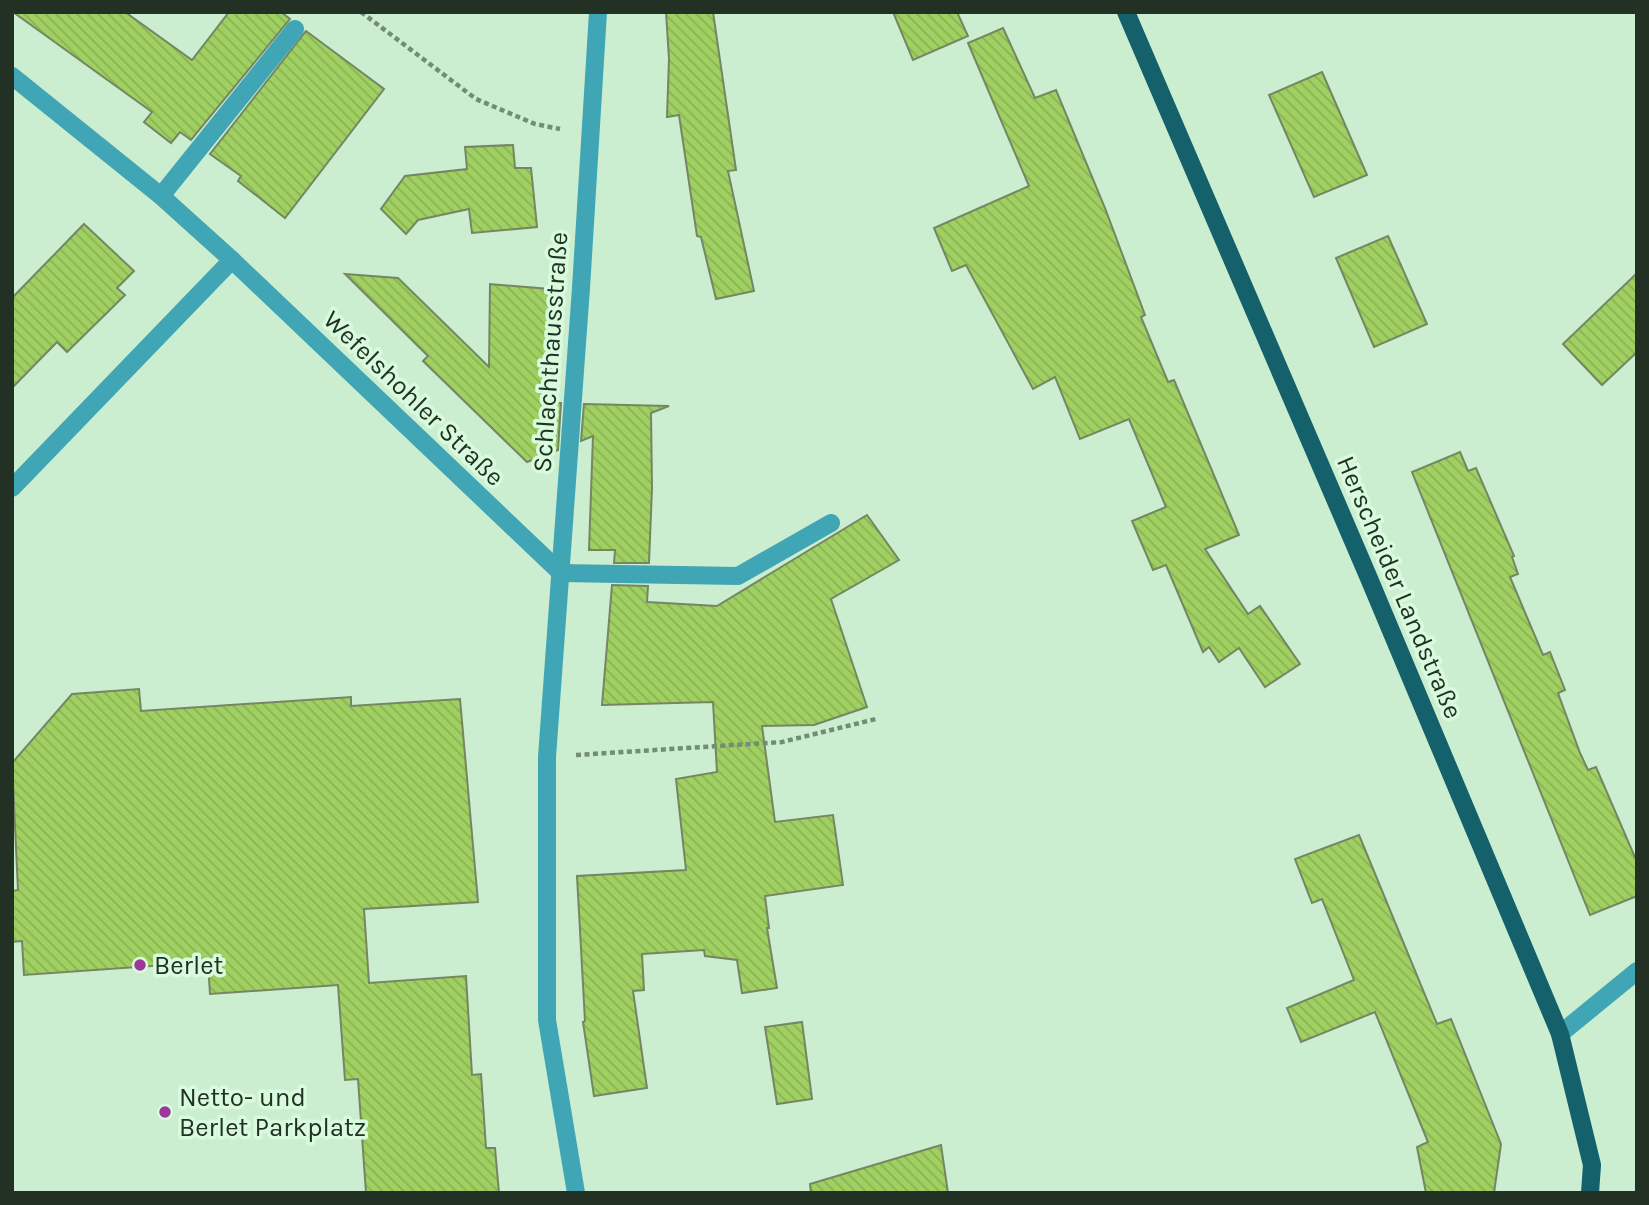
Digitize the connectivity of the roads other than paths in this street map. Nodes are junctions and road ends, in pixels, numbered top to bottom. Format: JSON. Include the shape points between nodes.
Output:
{"nodes":[{"id":1,"x":598,"y":12,"type":"edge"},
{"id":2,"x":1126,"y":12,"type":"edge"},
{"id":3,"x":295,"y":29,"type":"dead end"},
{"id":4,"x":12,"y":76,"type":"edge"},
{"id":5,"x":160,"y":196,"type":"junction"},
{"id":6,"x":232,"y":260,"type":"junction"},
{"id":7,"x":12,"y":488,"type":"edge"},
{"id":8,"x":831,"y":523,"type":"dead end"},
{"id":9,"x":561,"y":573,"type":"junction"},
{"id":10,"x":1637,"y":971,"type":"edge"},
{"id":11,"x":1560,"y":1034,"type":"junction"},
{"id":12,"x":576,"y":1193,"type":"edge"},
{"id":13,"x":1590,"y":1193,"type":"edge"}],
"edges":[{"from":1,"to":9,"type":"street","name":"Schlachthausstraße"},
{"from":2,"to":11,"type":"main road","name":"Herscheider Landstraße"},
{"from":3,"to":5,"type":"street"},
{"from":4,"to":5,"type":"street","name":"Wefelshohler Straße"},
{"from":5,"to":6,"type":"street","name":"Wefelshohler Straße"},
{"from":6,"to":7,"type":"street"},
{"from":6,"to":9,"type":"street","name":"Wefelshohler Straße"},
{"from":8,"to":9,"type":"street","via":[[738,576]]},
{"from":9,"to":12,"type":"street","name":"Schlachthausstraße","via":[[547,757],[547,1020]]},
{"from":10,"to":11,"type":"street"},
{"from":11,"to":13,"type":"main road","name":"Herscheider Landstraße","via":[[1592,1165]]}]}
